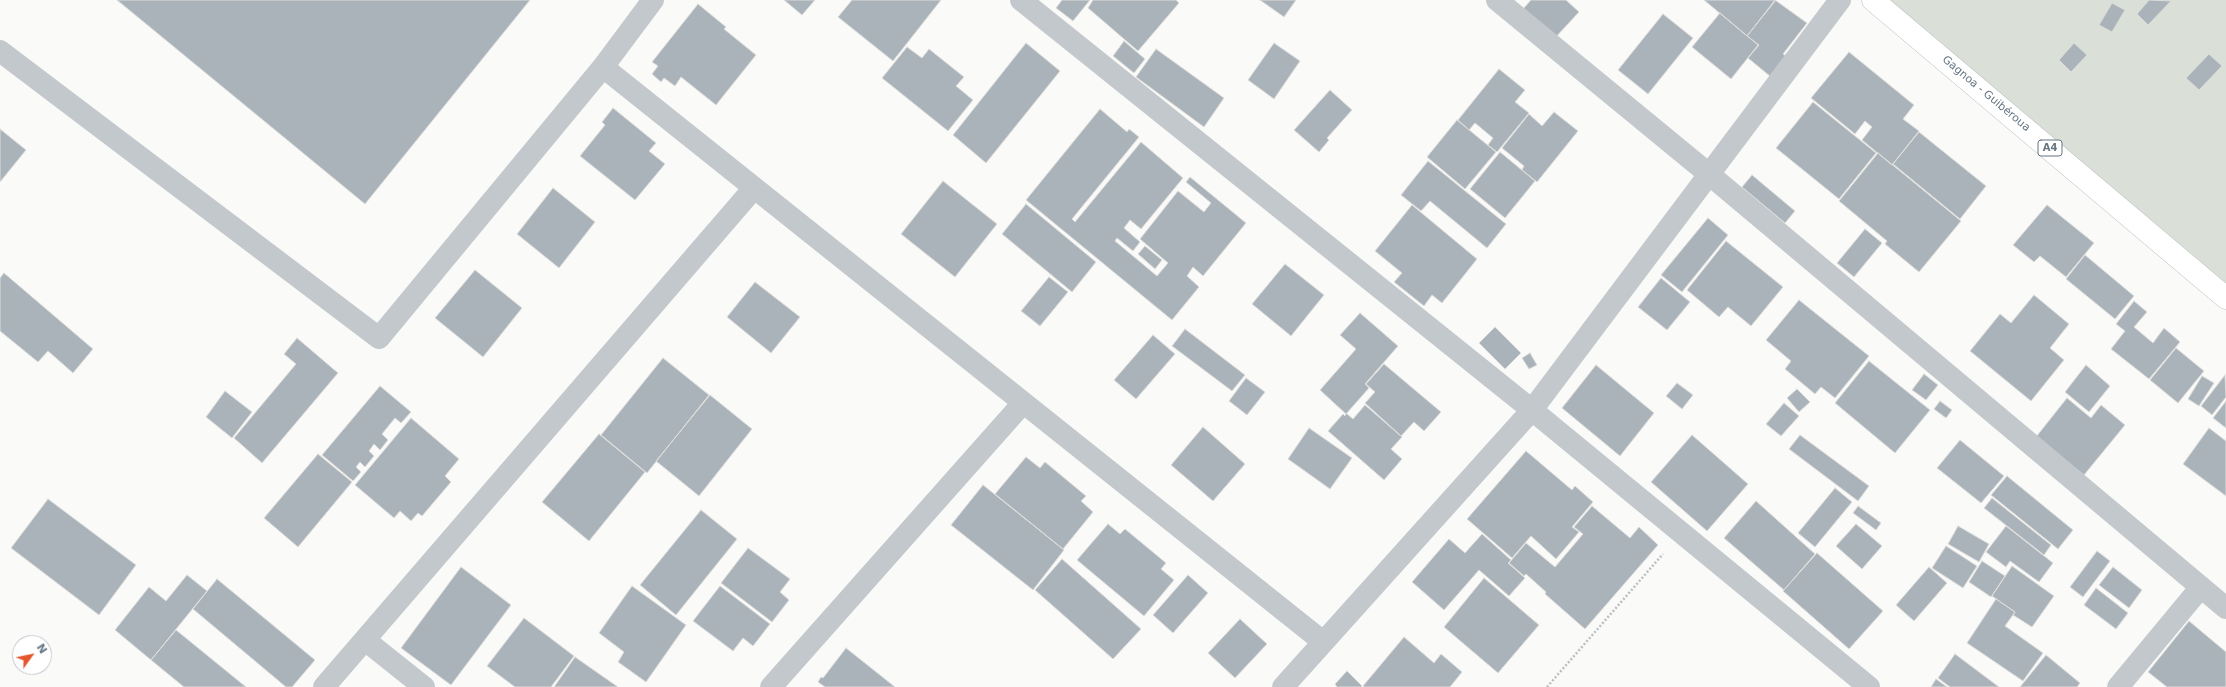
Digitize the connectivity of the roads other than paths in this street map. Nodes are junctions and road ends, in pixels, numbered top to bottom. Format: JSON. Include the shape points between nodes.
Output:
{"nodes":[{"id":1,"x":653,"y":0,"type":"edge"},
{"id":2,"x":1021,"y":0,"type":"edge"},
{"id":3,"x":1497,"y":0,"type":"edge"},
{"id":4,"x":1840,"y":0,"type":"edge"},
{"id":5,"x":1873,"y":0,"type":"edge"},
{"id":6,"x":0,"y":51,"type":"edge"},
{"id":7,"x":603,"y":67,"type":"junction"},
{"id":8,"x":1710,"y":174,"type":"junction"},
{"id":9,"x":754,"y":188,"type":"junction"},
{"id":10,"x":2226,"y":298,"type":"edge"},
{"id":11,"x":1023,"y":402,"type":"junction"},
{"id":12,"x":1532,"y":410,"type":"junction"},
{"id":13,"x":2201,"y":587,"type":"junction"},
{"id":14,"x":2226,"y":608,"type":"edge"},
{"id":15,"x":365,"y":640,"type":"junction"},
{"id":16,"x":1322,"y":641,"type":"junction"},
{"id":17,"x":324,"y":687,"type":"edge"},
{"id":18,"x":424,"y":687,"type":"edge"},
{"id":19,"x":771,"y":687,"type":"edge"},
{"id":20,"x":1283,"y":687,"type":"edge"},
{"id":21,"x":1869,"y":687,"type":"edge"},
{"id":22,"x":2118,"y":687,"type":"edge"}],
"edges":[{"from":1,"to":7,"type":"street"},
{"from":2,"to":12,"type":"street"},
{"from":3,"to":8,"type":"street"},
{"from":4,"to":8,"type":"street"},
{"from":5,"to":10,"type":"main road","name":"Gagnoa - Guibéroua","number":"A4"},
{"from":6,"to":7,"type":"street","via":[[379,338]]},
{"from":7,"to":9,"type":"street"},
{"from":8,"to":12,"type":"street"},
{"from":8,"to":13,"type":"street"},
{"from":9,"to":11,"type":"street"},
{"from":9,"to":15,"type":"street"},
{"from":11,"to":16,"type":"street"},
{"from":11,"to":19,"type":"street"},
{"from":12,"to":16,"type":"street"},
{"from":12,"to":21,"type":"street"},
{"from":13,"to":14,"type":"street"},
{"from":13,"to":22,"type":"street"},
{"from":15,"to":17,"type":"street"},
{"from":15,"to":18,"type":"street"},
{"from":16,"to":20,"type":"street"}]}
